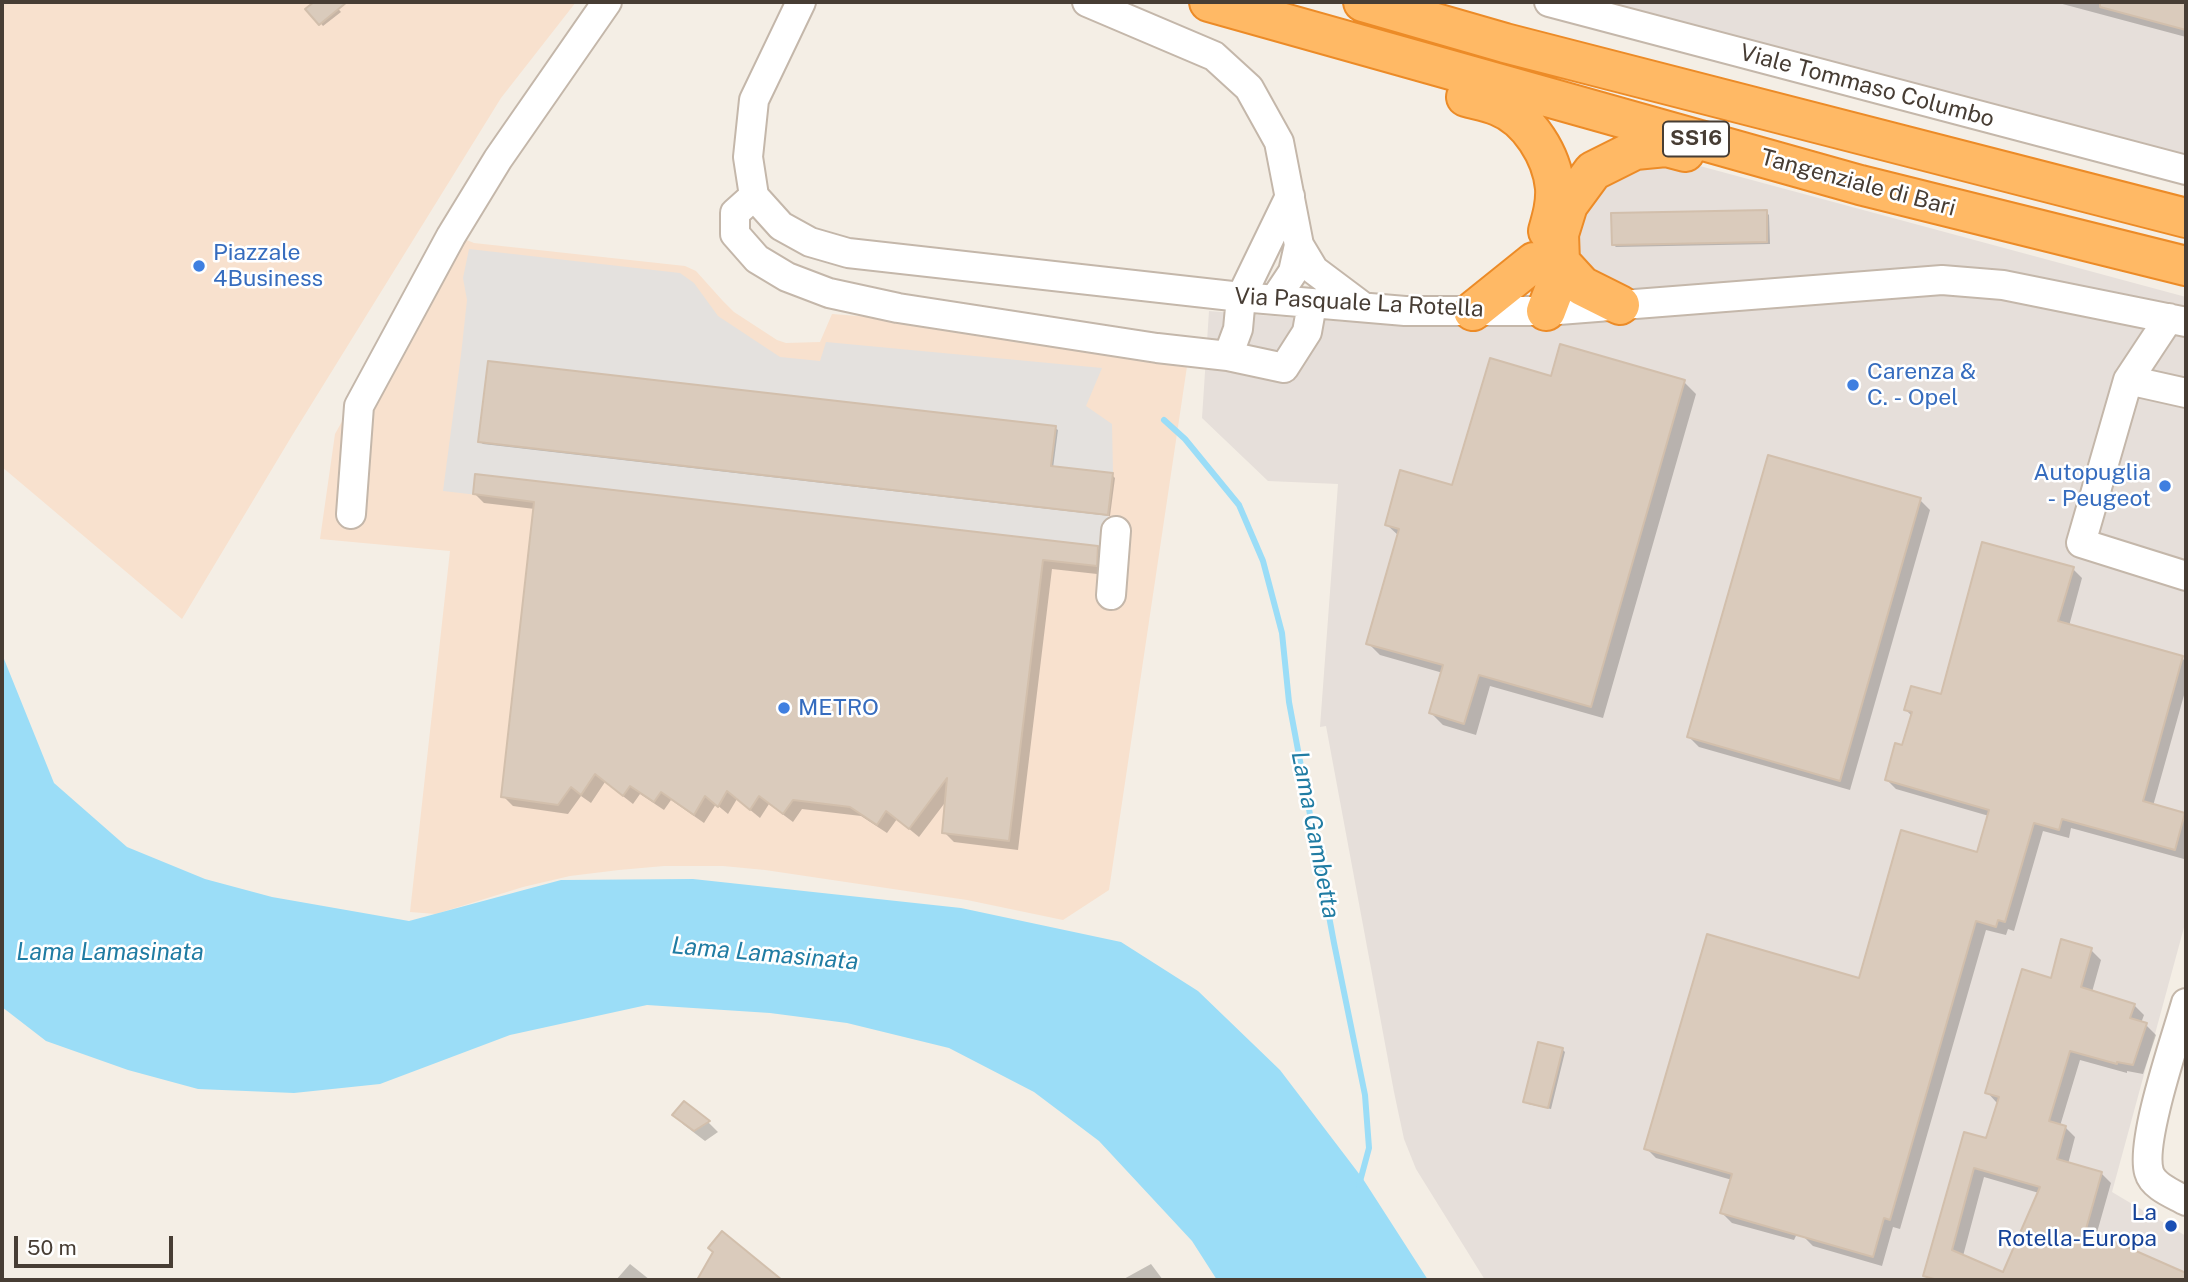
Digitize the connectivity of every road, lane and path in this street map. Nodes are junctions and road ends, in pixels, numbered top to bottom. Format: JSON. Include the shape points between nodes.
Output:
{"nodes":[{"id":1,"x":607,"y":2,"type":"edge"},
{"id":2,"x":801,"y":2,"type":"edge"},
{"id":3,"x":1087,"y":2,"type":"edge"},
{"id":4,"x":1209,"y":2,"type":"edge"},
{"id":5,"x":1363,"y":2,"type":"edge"},
{"id":6,"x":1549,"y":2,"type":"edge"},
{"id":7,"x":1387,"y":53,"type":"junction"},
{"id":8,"x":2186,"y":170,"type":"edge"},
{"id":9,"x":1860,"y":185,"type":"junction"},
{"id":10,"x":754,"y":196,"type":"junction"},
{"id":11,"x":1290,"y":196,"type":"junction"},
{"id":12,"x":2186,"y":218,"type":"edge"},
{"id":13,"x":1300,"y":245,"type":"junction"},
{"id":14,"x":1547,"y":262,"type":"junction"},
{"id":15,"x":2186,"y":266,"type":"edge"},
{"id":16,"x":1241,"y":297,"type":"junction"},
{"id":17,"x":1275,"y":299,"type":"junction"},
{"id":18,"x":1312,"y":304,"type":"junction"},
{"id":19,"x":1620,"y":305,"type":"junction"},
{"id":20,"x":1362,"y":306,"type":"junction"},
{"id":21,"x":1473,"y":311,"type":"junction"},
{"id":22,"x":1546,"y":311,"type":"junction"},
{"id":23,"x":2178,"y":320,"type":"edge"},
{"id":24,"x":1228,"y":356,"type":"junction"},
{"id":25,"x":2128,"y":380,"type":"junction"},
{"id":26,"x":2186,"y":393,"type":"edge"},
{"id":27,"x":351,"y":514,"type":"dead end"},
{"id":28,"x":1116,"y":531,"type":"dead end"},
{"id":29,"x":2186,"y":576,"type":"edge"},
{"id":30,"x":1111,"y":595,"type":"dead end"},
{"id":31,"x":2186,"y":1003,"type":"edge"},
{"id":32,"x":2186,"y":1201,"type":"edge"}],
"edges":[{"from":1,"to":27,"type":"street","via":[[498,159],[359,406]]},
{"from":2,"to":10,"type":"street","via":[[754,100],[748,157]]},
{"from":3,"to":11,"type":"street","via":[[1214,56],[1249,88],[1279,142]]},
{"from":4,"to":7,"type":"highway","name":"Tangenziale di Bari","number":"SS16"},
{"from":5,"to":12,"type":"highway","name":"Tangenziale di Bari","number":"SS16","via":[[1505,43]]},
{"from":6,"to":8,"type":"street","name":"Viale Tommaso Columbo"},
{"from":7,"to":9,"type":"highway","name":"Tangenziale di Bari","number":"SS16"},
{"from":7,"to":14,"type":"highway","via":[[1427,86],[1500,106],[1541,145],[1555,188],[1546,237]]},
{"from":9,"to":14,"type":"highway","via":[[1781,177],[1666,147],[1635,150],[1593,171],[1567,205]]},
{"from":9,"to":15,"type":"highway","name":"Tangenziale di Bari","number":"SS16"},
{"from":10,"to":16,"type":"street","name":"Via Pasquale La Rotella","via":[[781,226],[810,242],[848,253]]},
{"from":10,"to":24,"type":"street","via":[[735,213],[735,234],[757,259],[829,293],[898,308]]},
{"from":11,"to":13,"type":"street"},
{"from":11,"to":16,"type":"street"},
{"from":13,"to":17,"type":"street","via":[[1293,272]]},
{"from":13,"to":20,"type":"street","via":[[1314,270]]},
{"from":14,"to":19,"type":"highway"},
{"from":14,"to":21,"type":"highway"},
{"from":14,"to":22,"type":"highway","via":[[1530,280]]},
{"from":16,"to":17,"type":"street","name":"Via Pasquale La Rotella"},
{"from":16,"to":24,"type":"street","via":[[1238,329]]},
{"from":17,"to":18,"type":"street","name":"Via Pasquale La Rotella"},
{"from":18,"to":20,"type":"street","name":"Via Pasquale La Rotella"},
{"from":18,"to":24,"type":"street","via":[[1307,332],[1284,368]]},
{"from":19,"to":22,"type":"street","name":"Via Pasquale La Rotella"},
{"from":19,"to":23,"type":"street","name":"Via Pasquale La Rotella","via":[[1942,280],[2003,285]]},
{"from":20,"to":21,"type":"street","name":"Via Pasquale La Rotella"},
{"from":21,"to":22,"type":"street","name":"Via Pasquale La Rotella"},
{"from":23,"to":25,"type":"street"},
{"from":25,"to":26,"type":"street"},
{"from":25,"to":29,"type":"street","via":[[2081,543]]},
{"from":28,"to":30,"type":"street"},
{"from":31,"to":32,"type":"street","via":[[2147,1152],[2149,1174],[2162,1188]]}]}
